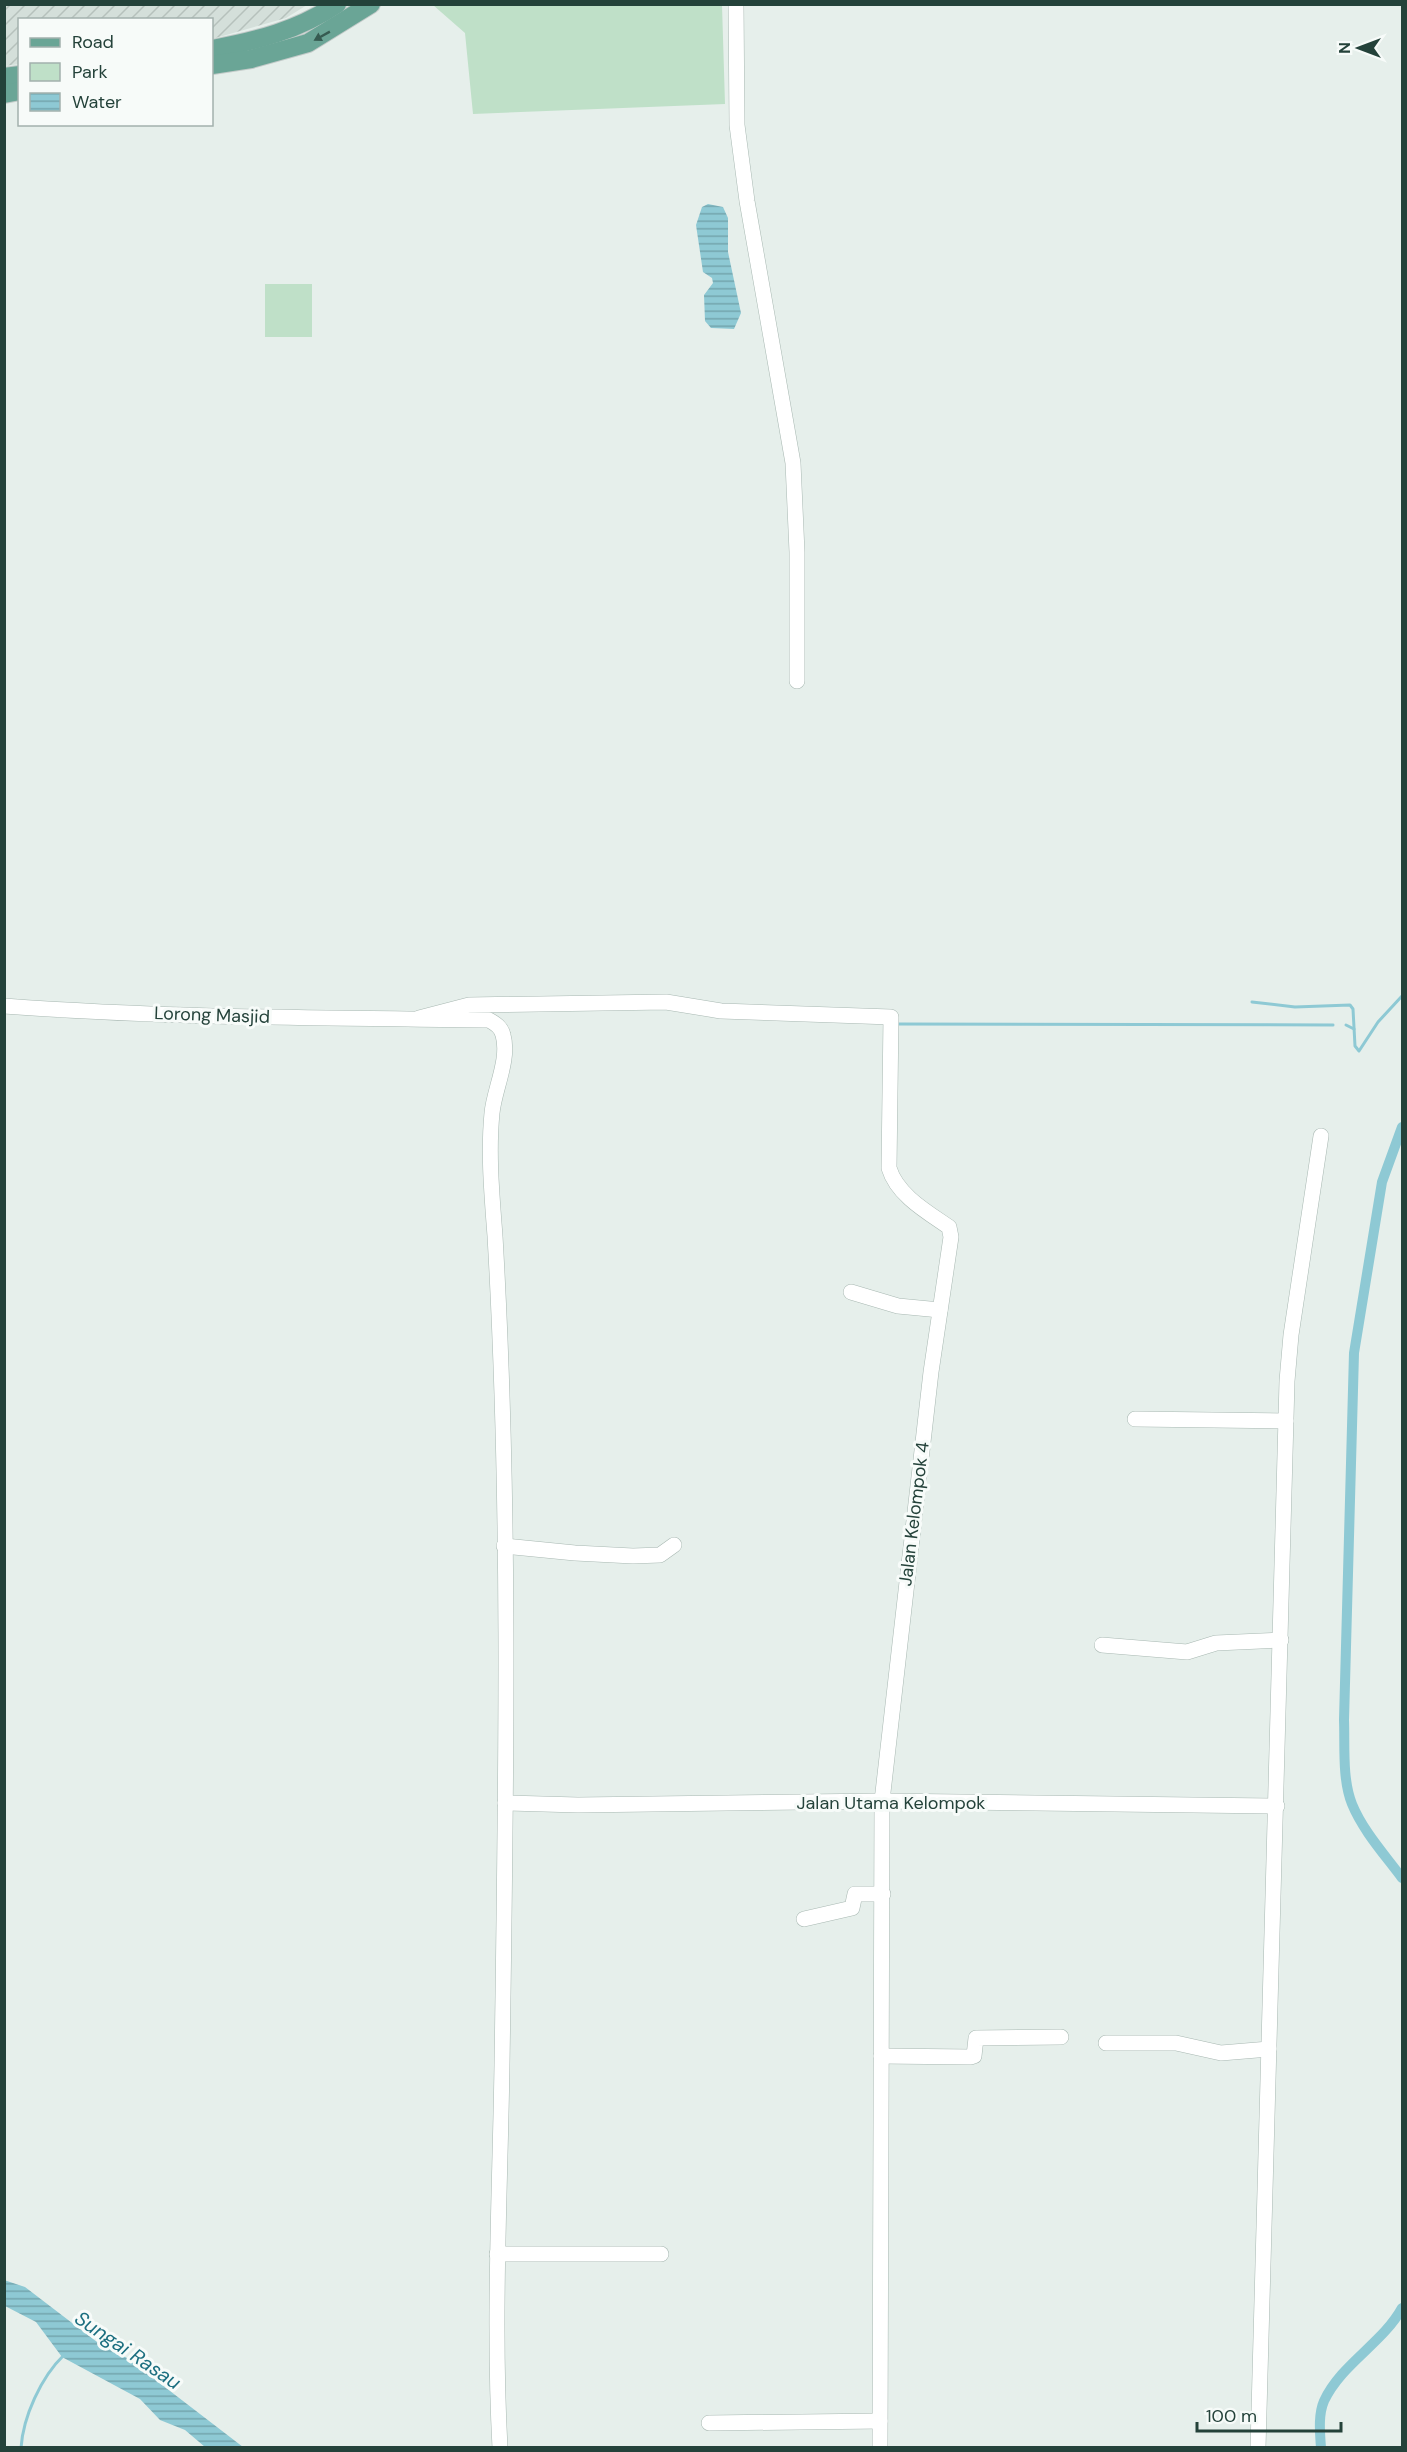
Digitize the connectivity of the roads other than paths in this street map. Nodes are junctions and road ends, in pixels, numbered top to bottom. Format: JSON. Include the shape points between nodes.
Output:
{"nodes":[{"id":1,"x":337,"y":4,"type":"edge"},
{"id":2,"x":371,"y":4,"type":"edge"},
{"id":3,"x":736,"y":4,"type":"edge"},
{"id":4,"x":213,"y":49,"type":"edge"},
{"id":5,"x":213,"y":65,"type":"edge"},
{"id":6,"x":797,"y":681,"type":"dead end"},
{"id":7,"x":4,"y":1006,"type":"edge"},
{"id":8,"x":419,"y":1018,"type":"junction"},
{"id":9,"x":1321,"y":1136,"type":"dead end"},
{"id":10,"x":850,"y":1292,"type":"dead end"},
{"id":11,"x":940,"y":1310,"type":"junction"},
{"id":12,"x":1135,"y":1419,"type":"dead end"},
{"id":13,"x":1286,"y":1421,"type":"junction"},
{"id":14,"x":674,"y":1545,"type":"dead end"},
{"id":15,"x":504,"y":1546,"type":"junction"},
{"id":16,"x":1281,"y":1640,"type":"junction"},
{"id":17,"x":1102,"y":1645,"type":"dead end"},
{"id":18,"x":882,"y":1801,"type":"junction"},
{"id":19,"x":505,"y":1803,"type":"junction"},
{"id":20,"x":1277,"y":1806,"type":"junction"},
{"id":21,"x":883,"y":1894,"type":"junction"},
{"id":22,"x":804,"y":1918,"type":"dead end"},
{"id":23,"x":1060,"y":2037,"type":"dead end"},
{"id":24,"x":1106,"y":2043,"type":"dead end"},
{"id":25,"x":1269,"y":2049,"type":"junction"},
{"id":26,"x":881,"y":2056,"type":"junction"},
{"id":27,"x":497,"y":2254,"type":"junction"},
{"id":28,"x":661,"y":2254,"type":"dead end"},
{"id":29,"x":880,"y":2421,"type":"junction"},
{"id":30,"x":709,"y":2422,"type":"dead end"},
{"id":31,"x":500,"y":2448,"type":"edge"},
{"id":32,"x":880,"y":2448,"type":"edge"},
{"id":33,"x":1258,"y":2448,"type":"edge"}],
"edges":[{"from":1,"to":4,"type":"main road","via":[[303,24],[261,40]]},
{"from":2,"to":5,"type":"main road","one_way":true,"via":[[308,43]]},
{"from":3,"to":6,"type":"street","via":[[737,125],[793,463]]},
{"from":7,"to":8,"type":"street","name":"Lorong Masjid","via":[[293,1018]]},
{"from":8,"to":11,"type":"street","name":"Jalan Kelompok 4","via":[[470,1005],[666,1002],[722,1011],[891,1017],[890,1168],[893,1179],[906,1194],[949,1227],[951,1237]]},
{"from":8,"to":15,"type":"street","via":[[489,1020],[498,1025],[503,1036],[505,1049],[492,1115],[491,1169],[501,1339]]},
{"from":9,"to":13,"type":"street","via":[[1291,1335]]},
{"from":10,"to":11,"type":"street","via":[[898,1306]]},
{"from":11,"to":18,"type":"street","name":"Jalan Kelompok 4"},
{"from":12,"to":13,"type":"street"},
{"from":13,"to":16,"type":"street"},
{"from":14,"to":15,"type":"street","via":[[660,1555],[633,1556]]},
{"from":15,"to":19,"type":"street"},
{"from":16,"to":17,"type":"street","via":[[1216,1643],[1187,1652]]},
{"from":16,"to":20,"type":"street"},
{"from":18,"to":19,"type":"street","name":"Jalan Utama Kelompok"},
{"from":18,"to":20,"type":"street","name":"Jalan Utama Kelompok"},
{"from":18,"to":21,"type":"street","name":"Jalan Kelompok 4"},
{"from":19,"to":27,"type":"street"},
{"from":20,"to":25,"type":"street"},
{"from":21,"to":22,"type":"street","via":[[855,1894],[852,1908]]},
{"from":21,"to":26,"type":"street","name":"Jalan Kelompok 4"},
{"from":23,"to":26,"type":"street","via":[[976,2038],[971,2057]]},
{"from":24,"to":25,"type":"street","via":[[1176,2043],[1221,2053]]},
{"from":25,"to":33,"type":"street"},
{"from":26,"to":29,"type":"street","name":"Jalan Kelompok 4"},
{"from":27,"to":28,"type":"street"},
{"from":27,"to":31,"type":"street"},
{"from":29,"to":30,"type":"street"},
{"from":29,"to":32,"type":"street","name":"Jalan Kelompok 4"}]}
